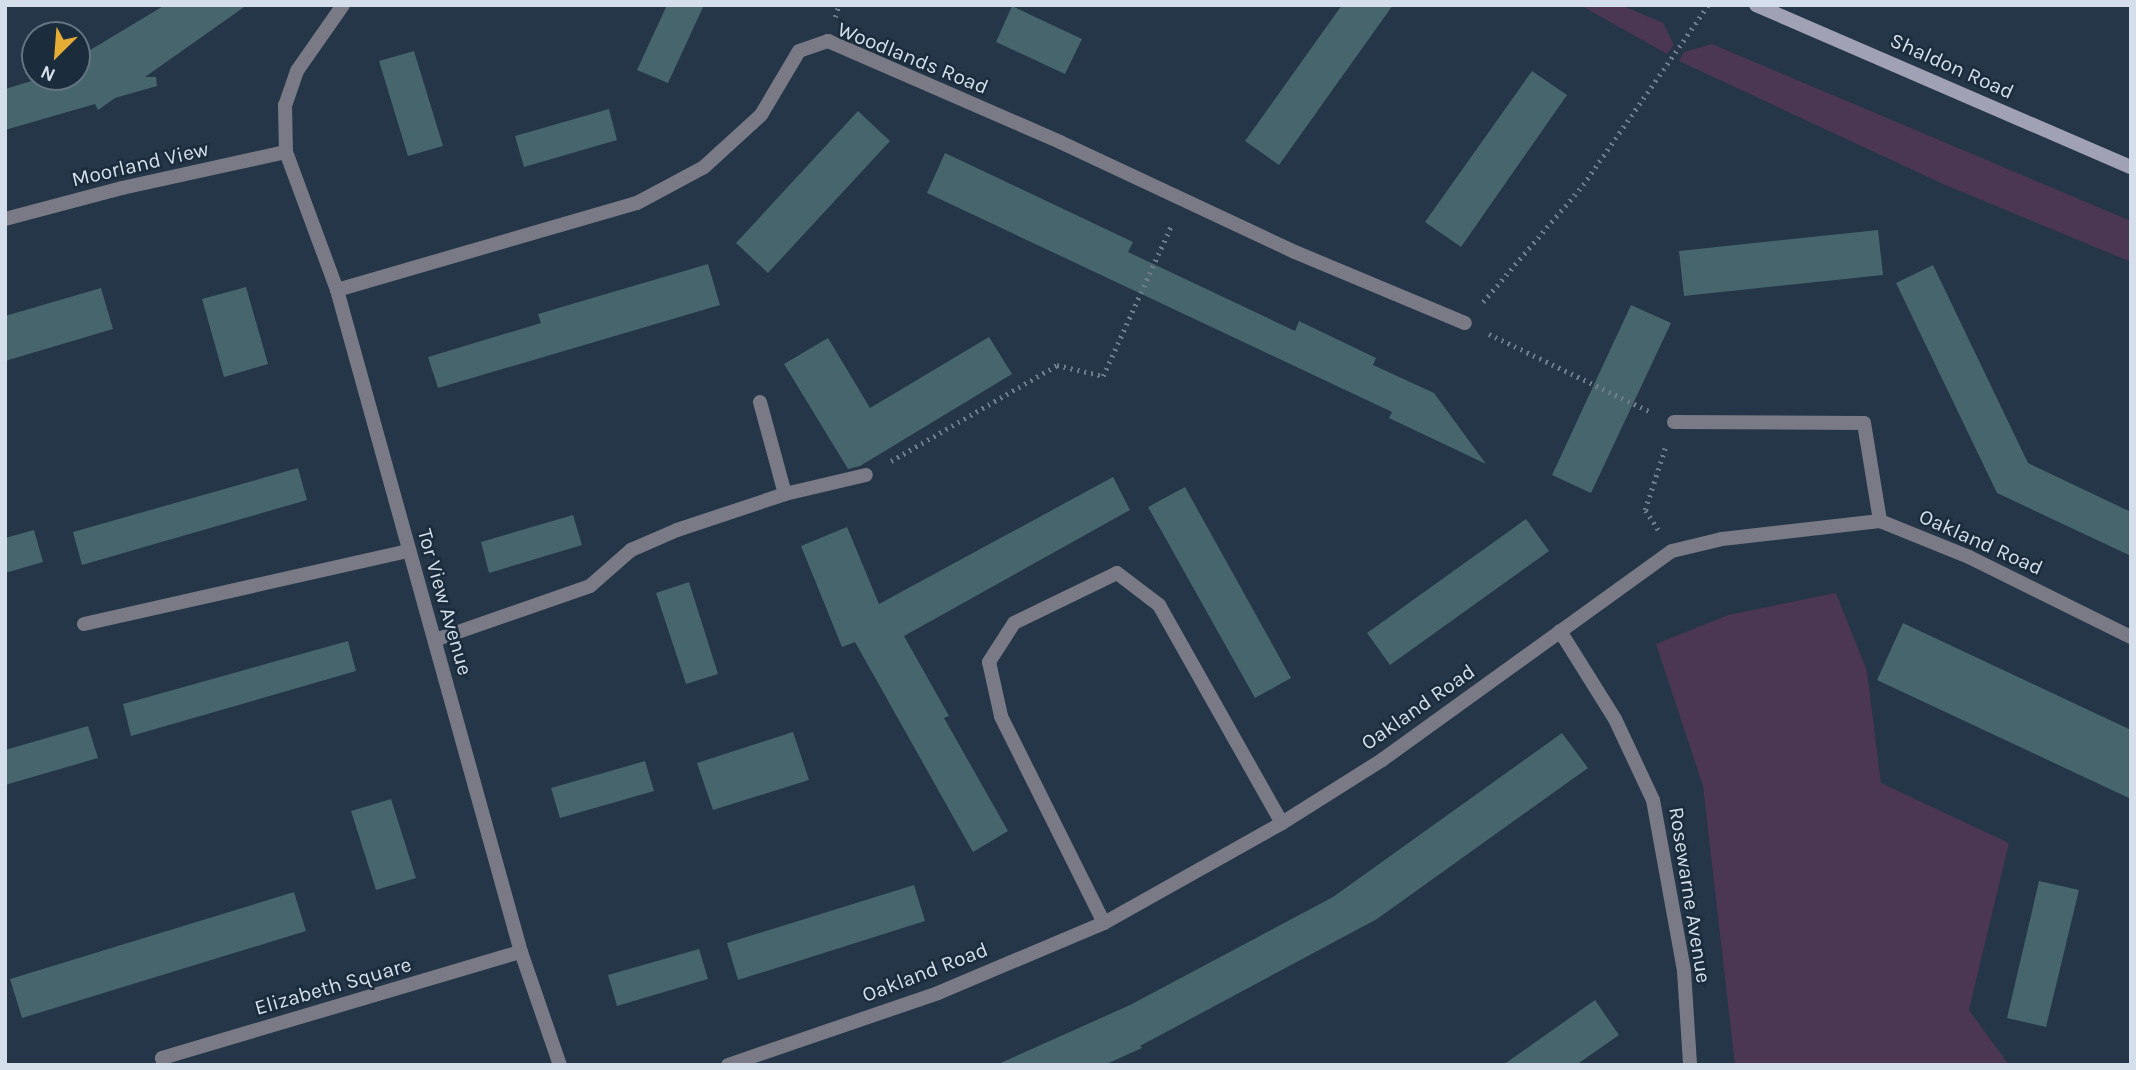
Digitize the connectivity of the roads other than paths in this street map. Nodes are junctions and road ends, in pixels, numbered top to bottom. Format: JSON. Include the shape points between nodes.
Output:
{"nodes":[{"id":1,"x":343,"y":5,"type":"edge"},
{"id":2,"x":1756,"y":5,"type":"edge"},
{"id":3,"x":286,"y":152,"type":"junction"},
{"id":4,"x":2131,"y":167,"type":"edge"},
{"id":5,"x":5,"y":219,"type":"edge"},
{"id":6,"x":337,"y":290,"type":"junction"},
{"id":7,"x":1465,"y":323,"type":"road end"},
{"id":8,"x":760,"y":402,"type":"dead end"},
{"id":9,"x":1674,"y":422,"type":"road end"},
{"id":10,"x":866,"y":475,"type":"road end"},
{"id":11,"x":785,"y":494,"type":"junction"},
{"id":12,"x":1880,"y":521,"type":"junction"},
{"id":13,"x":408,"y":551,"type":"junction"},
{"id":14,"x":84,"y":624,"type":"dead end"},
{"id":15,"x":1560,"y":631,"type":"junction"},
{"id":16,"x":2131,"y":637,"type":"edge"},
{"id":17,"x":435,"y":640,"type":"junction"},
{"id":18,"x":1282,"y":823,"type":"junction"},
{"id":19,"x":1104,"y":923,"type":"junction"},
{"id":20,"x":522,"y":952,"type":"junction"},
{"id":21,"x":164,"y":1065,"type":"edge"},
{"id":22,"x":560,"y":1065,"type":"edge"},
{"id":23,"x":728,"y":1065,"type":"edge"},
{"id":24,"x":1690,"y":1065,"type":"edge"}],
"edges":[{"from":1,"to":3,"type":"street","name":"Tor View Avenue","via":[[297,71],[285,105]]},
{"from":2,"to":4,"type":"street","name":"Shaldon Road"},
{"from":3,"to":5,"type":"street","name":"Moorland View"},
{"from":3,"to":6,"type":"street","name":"Tor View Avenue"},
{"from":6,"to":7,"type":"street","name":"Woodlands Road","via":[[637,203],[704,167],[761,115],[799,51],[828,41],[1294,252]]},
{"from":6,"to":13,"type":"street","name":"Tor View Avenue"},
{"from":8,"to":11,"type":"street"},
{"from":9,"to":12,"type":"street","via":[[1864,423]]},
{"from":10,"to":11,"type":"street"},
{"from":11,"to":17,"type":"street","via":[[631,550],[590,586]]},
{"from":12,"to":15,"type":"street","name":"Oakland Road","via":[[1722,539],[1672,551]]},
{"from":12,"to":16,"type":"street","name":"Oakland Road","via":[[1969,557]]},
{"from":13,"to":14,"type":"street"},
{"from":13,"to":17,"type":"street","name":"Tor View Avenue"},
{"from":15,"to":18,"type":"street","name":"Oakland Road","via":[[1381,760]]},
{"from":15,"to":24,"type":"street","name":"Rosewarne Avenue","via":[[1615,719],[1653,800],[1684,971]]},
{"from":17,"to":20,"type":"street","name":"Tor View Avenue"},
{"from":18,"to":19,"type":"street","name":"Oakland Road"},
{"from":18,"to":19,"type":"street","via":[[1159,605],[1117,573],[1014,623],[989,662],[1001,716]]},
{"from":19,"to":23,"type":"street","name":"Oakland Road","via":[[938,993]]},
{"from":20,"to":21,"type":"street","name":"Elizabeth Square","via":[[162,1058]]},
{"from":20,"to":22,"type":"street","name":"Tor View Avenue"}]}
